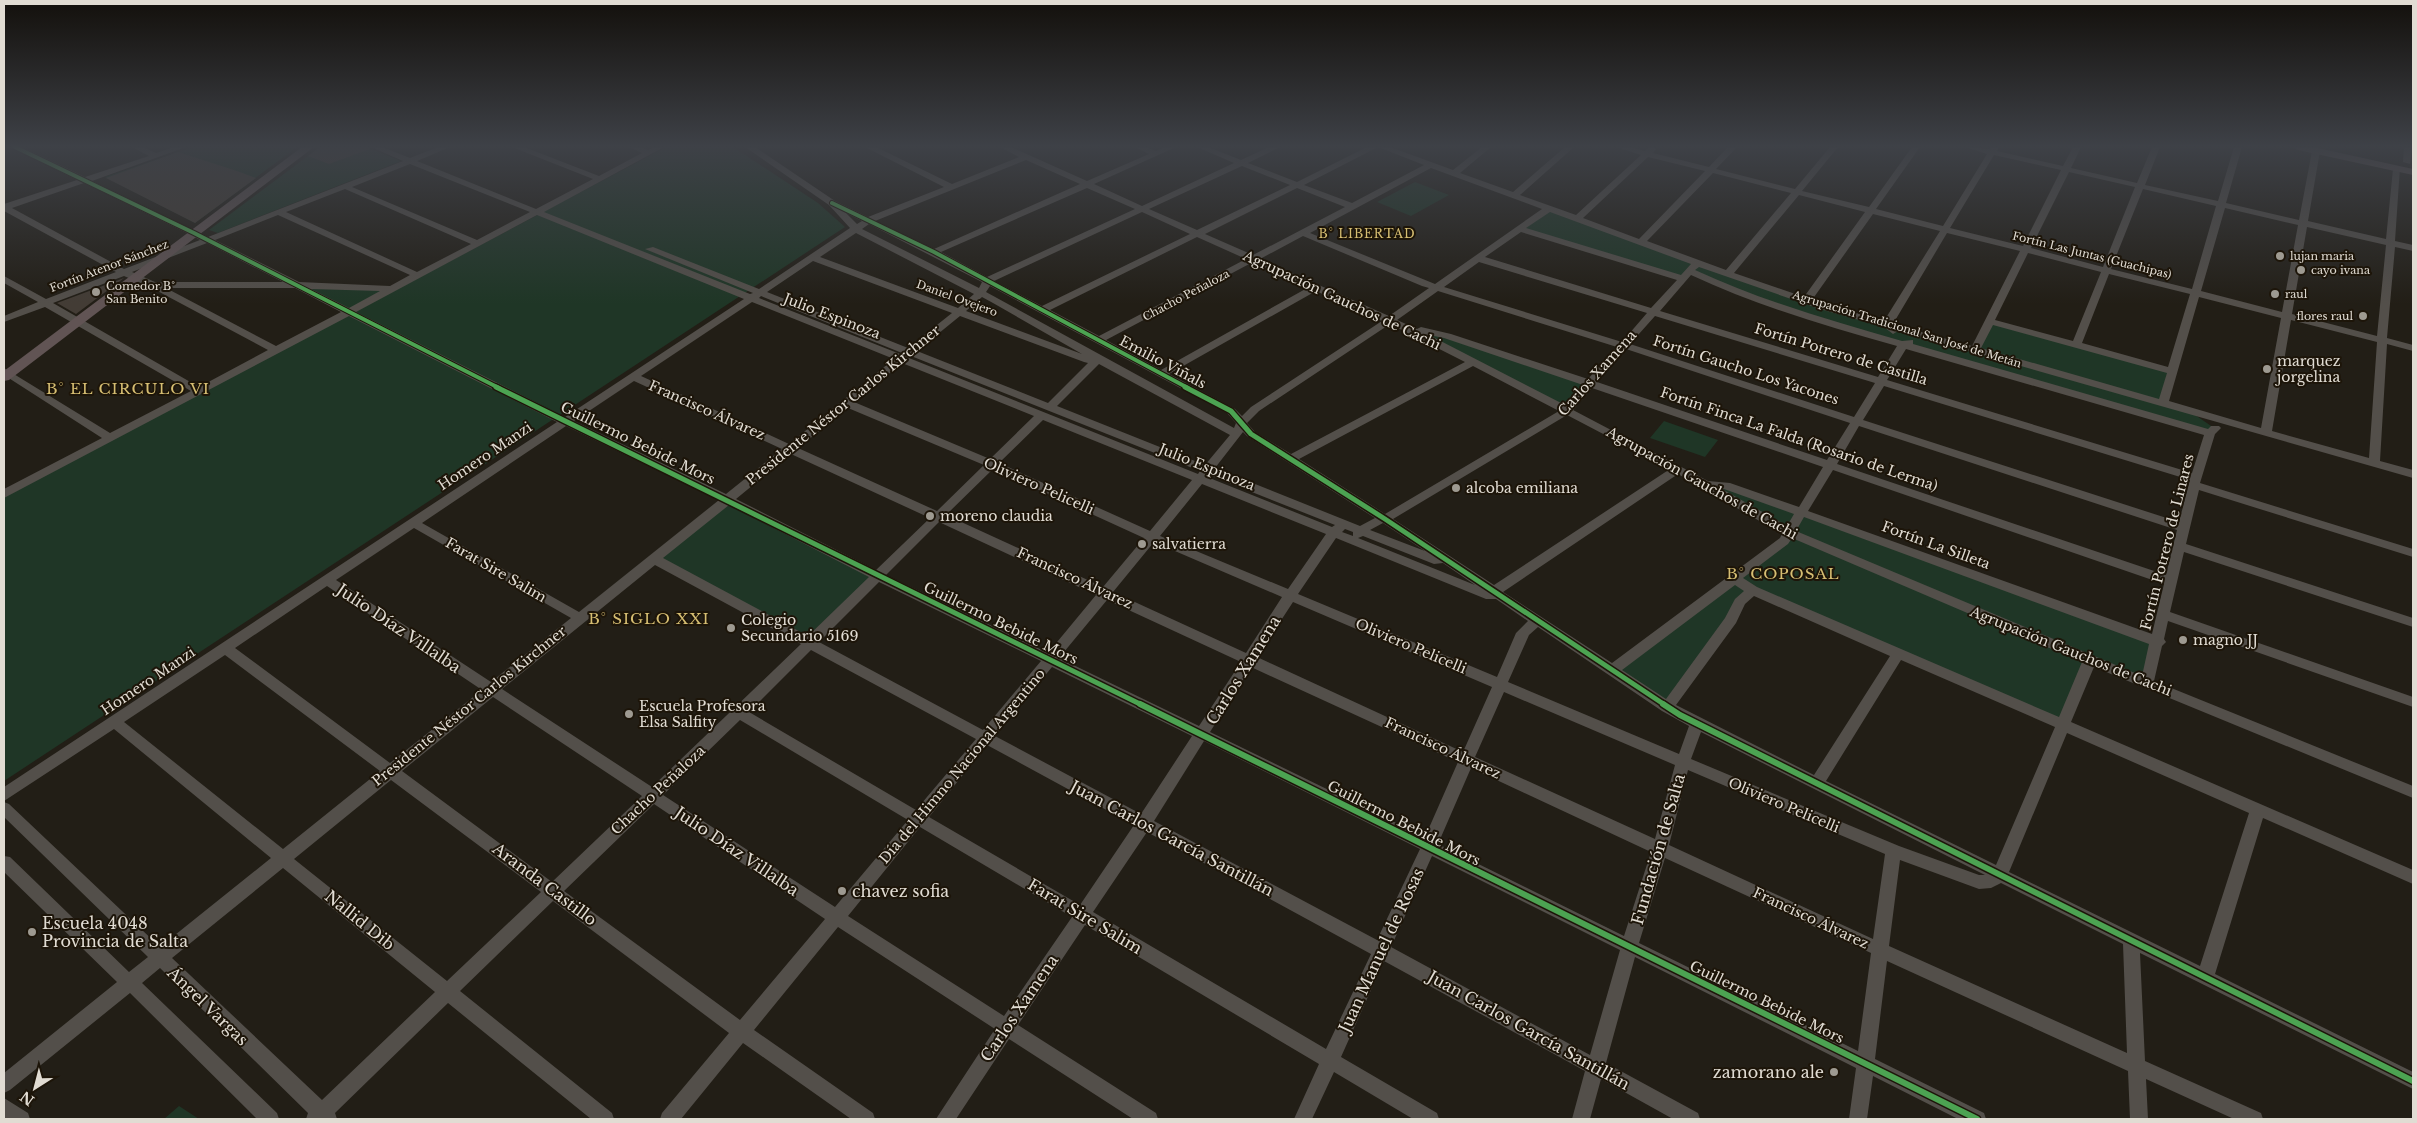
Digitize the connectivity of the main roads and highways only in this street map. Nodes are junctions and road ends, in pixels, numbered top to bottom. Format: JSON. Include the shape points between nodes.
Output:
{"nodes":[{"id":1,"x":240,"y":199,"type":"edge"},
{"id":2,"x":5,"y":374,"type":"edge"}],
"edges":[{"from":1,"to":2,"type":"main road"}]}
